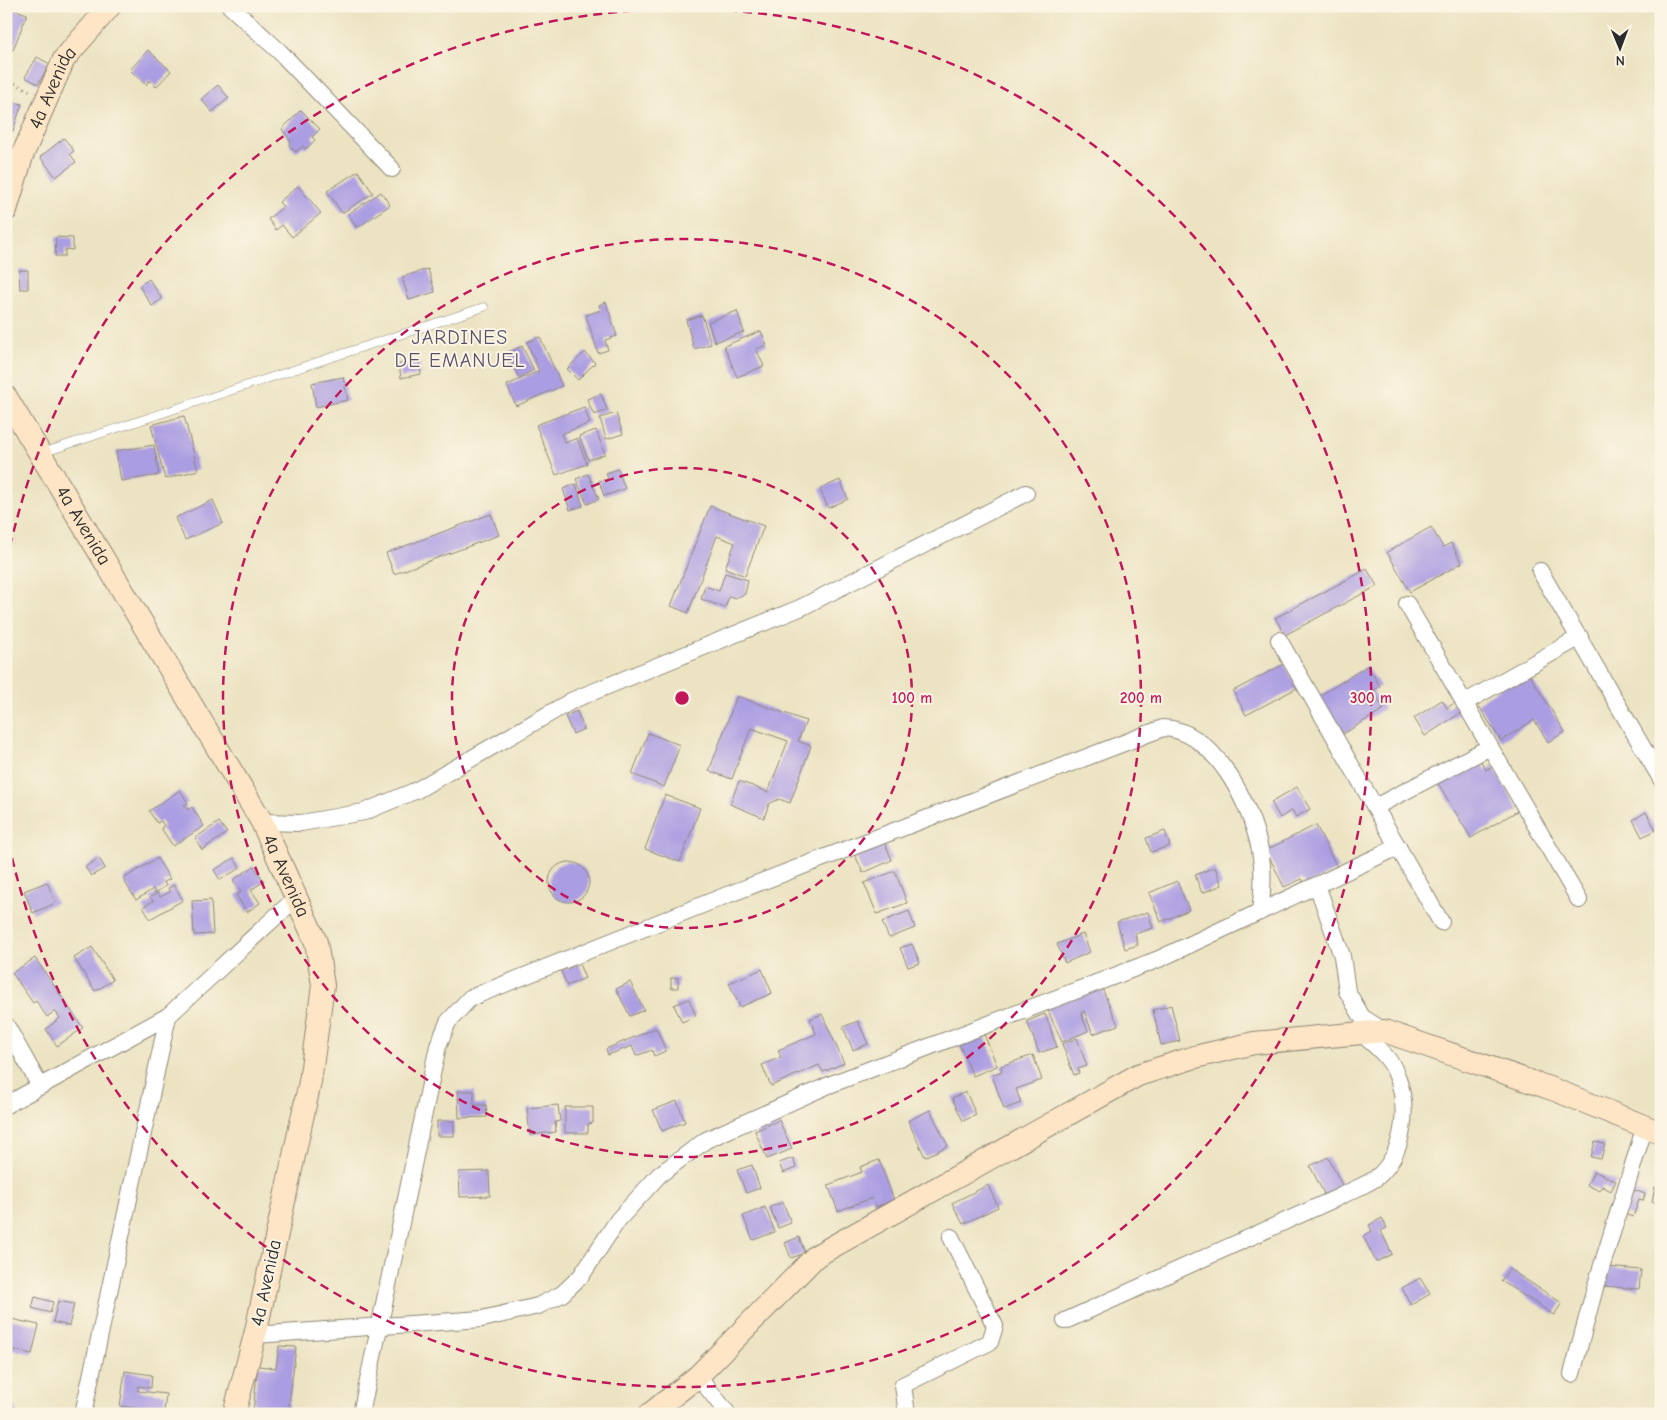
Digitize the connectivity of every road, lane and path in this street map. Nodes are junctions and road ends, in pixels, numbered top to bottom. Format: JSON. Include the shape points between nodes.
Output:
{"nodes":[{"id":1,"x":110,"y":6,"type":"edge"},
{"id":2,"x":230,"y":6,"type":"edge"},
{"id":3,"x":6,"y":79,"type":"edge"},
{"id":4,"x":46,"y":100,"type":"junction"},
{"id":5,"x":392,"y":169,"type":"dead end"},
{"id":6,"x":6,"y":210,"type":"edge"},
{"id":7,"x":484,"y":307,"type":"dead end"},
{"id":8,"x":6,"y":397,"type":"edge"},
{"id":9,"x":40,"y":454,"type":"junction"},
{"id":10,"x":1026,"y":494,"type":"dead end"},
{"id":11,"x":1540,"y":571,"type":"dead end"},
{"id":12,"x":1407,"y":604,"type":"dead end"},
{"id":13,"x":1580,"y":637,"type":"junction"},
{"id":14,"x":1278,"y":640,"type":"dead end"},
{"id":15,"x":1464,"y":703,"type":"junction"},
{"id":16,"x":1490,"y":747,"type":"junction"},
{"id":17,"x":1661,"y":779,"type":"edge"},
{"id":18,"x":1375,"y":807,"type":"junction"},
{"id":19,"x":262,"y":822,"type":"junction"},
{"id":20,"x":1398,"y":847,"type":"junction"},
{"id":21,"x":1317,"y":885,"type":"junction"},
{"id":22,"x":297,"y":897,"type":"junction"},
{"id":23,"x":1579,"y":900,"type":"dead end"},
{"id":24,"x":1260,"y":912,"type":"junction"},
{"id":25,"x":1441,"y":922,"type":"dead end"},
{"id":26,"x":168,"y":1016,"type":"junction"},
{"id":27,"x":6,"y":1025,"type":"edge"},
{"id":28,"x":1384,"y":1031,"type":"junction"},
{"id":29,"x":1361,"y":1033,"type":"junction"},
{"id":30,"x":40,"y":1086,"type":"junction"},
{"id":31,"x":6,"y":1104,"type":"edge"},
{"id":32,"x":1653,"y":1129,"type":"edge"},
{"id":33,"x":951,"y":1237,"type":"dead end"},
{"id":34,"x":1065,"y":1321,"type":"dead end"},
{"id":35,"x":380,"y":1326,"type":"junction"},
{"id":36,"x":255,"y":1335,"type":"junction"},
{"id":37,"x":1572,"y":1374,"type":"dead end"},
{"id":38,"x":698,"y":1376,"type":"junction"},
{"id":39,"x":83,"y":1414,"type":"edge"},
{"id":40,"x":234,"y":1414,"type":"edge"},
{"id":41,"x":361,"y":1414,"type":"edge"},
{"id":42,"x":650,"y":1414,"type":"edge"},
{"id":43,"x":728,"y":1414,"type":"edge"},
{"id":44,"x":907,"y":1414,"type":"edge"}],
"edges":[{"from":1,"to":4,"type":"street","name":"4a Avenida","via":[[64,59]]},
{"from":2,"to":5,"type":"street","via":[[280,52]]},
{"from":3,"to":4,"type":"path"},
{"from":4,"to":6,"type":"street","name":"4a Avenida","via":[[22,156]]},
{"from":7,"to":9,"type":"lane"},
{"from":8,"to":9,"type":"street","name":"4a Avenida"},
{"from":9,"to":19,"type":"street","name":"4a Avenida"},
{"from":10,"to":19,"type":"street","via":[[800,608],[573,700],[417,790],[364,812],[301,823]]},
{"from":11,"to":13,"type":"street"},
{"from":12,"to":15,"type":"street"},
{"from":13,"to":15,"type":"street"},
{"from":13,"to":17,"type":"street"},
{"from":14,"to":18,"type":"street"},
{"from":15,"to":16,"type":"street"},
{"from":16,"to":18,"type":"street"},
{"from":16,"to":23,"type":"street"},
{"from":18,"to":20,"type":"street"},
{"from":19,"to":22,"type":"street","name":"4a Avenida"},
{"from":20,"to":21,"type":"street"},
{"from":20,"to":25,"type":"street"},
{"from":21,"to":24,"type":"street"},
{"from":21,"to":28,"type":"street","via":[[1342,956],[1347,991],[1362,1016]]},
{"from":22,"to":26,"type":"street"},
{"from":22,"to":36,"type":"street","name":"4a Avenida","via":[[316,942],[323,985],[310,1082]]},
{"from":24,"to":35,"type":"street","via":[[1159,959],[829,1084],[706,1140],[659,1175],[618,1220],[581,1276],[562,1294],[546,1302],[482,1320]]},
{"from":24,"to":35,"type":"street","via":[[1263,872],[1260,851],[1239,792],[1217,759],[1197,739],[1183,731],[1163,728],[727,895],[470,998],[448,1022],[438,1046]]},
{"from":26,"to":30,"type":"street"},
{"from":26,"to":39,"type":"street"},
{"from":27,"to":30,"type":"street"},
{"from":28,"to":29,"type":"street"},
{"from":28,"to":32,"type":"street","via":[[1555,1090]]},
{"from":29,"to":34,"type":"street","via":[[1380,1050],[1394,1069],[1404,1099],[1397,1152],[1376,1178]]},
{"from":29,"to":38,"type":"street","via":[[1254,1043],[1194,1056],[1138,1075],[816,1256]]},
{"from":30,"to":31,"type":"street"},
{"from":32,"to":37,"type":"street","via":[[1595,1288]]},
{"from":33,"to":44,"type":"street","via":[[995,1326],[994,1335],[990,1342],[903,1385]]},
{"from":35,"to":36,"type":"street"},
{"from":35,"to":41,"type":"street"},
{"from":36,"to":40,"type":"street","name":"4a Avenida"},
{"from":38,"to":42,"type":"street"},
{"from":38,"to":43,"type":"street"}]}
